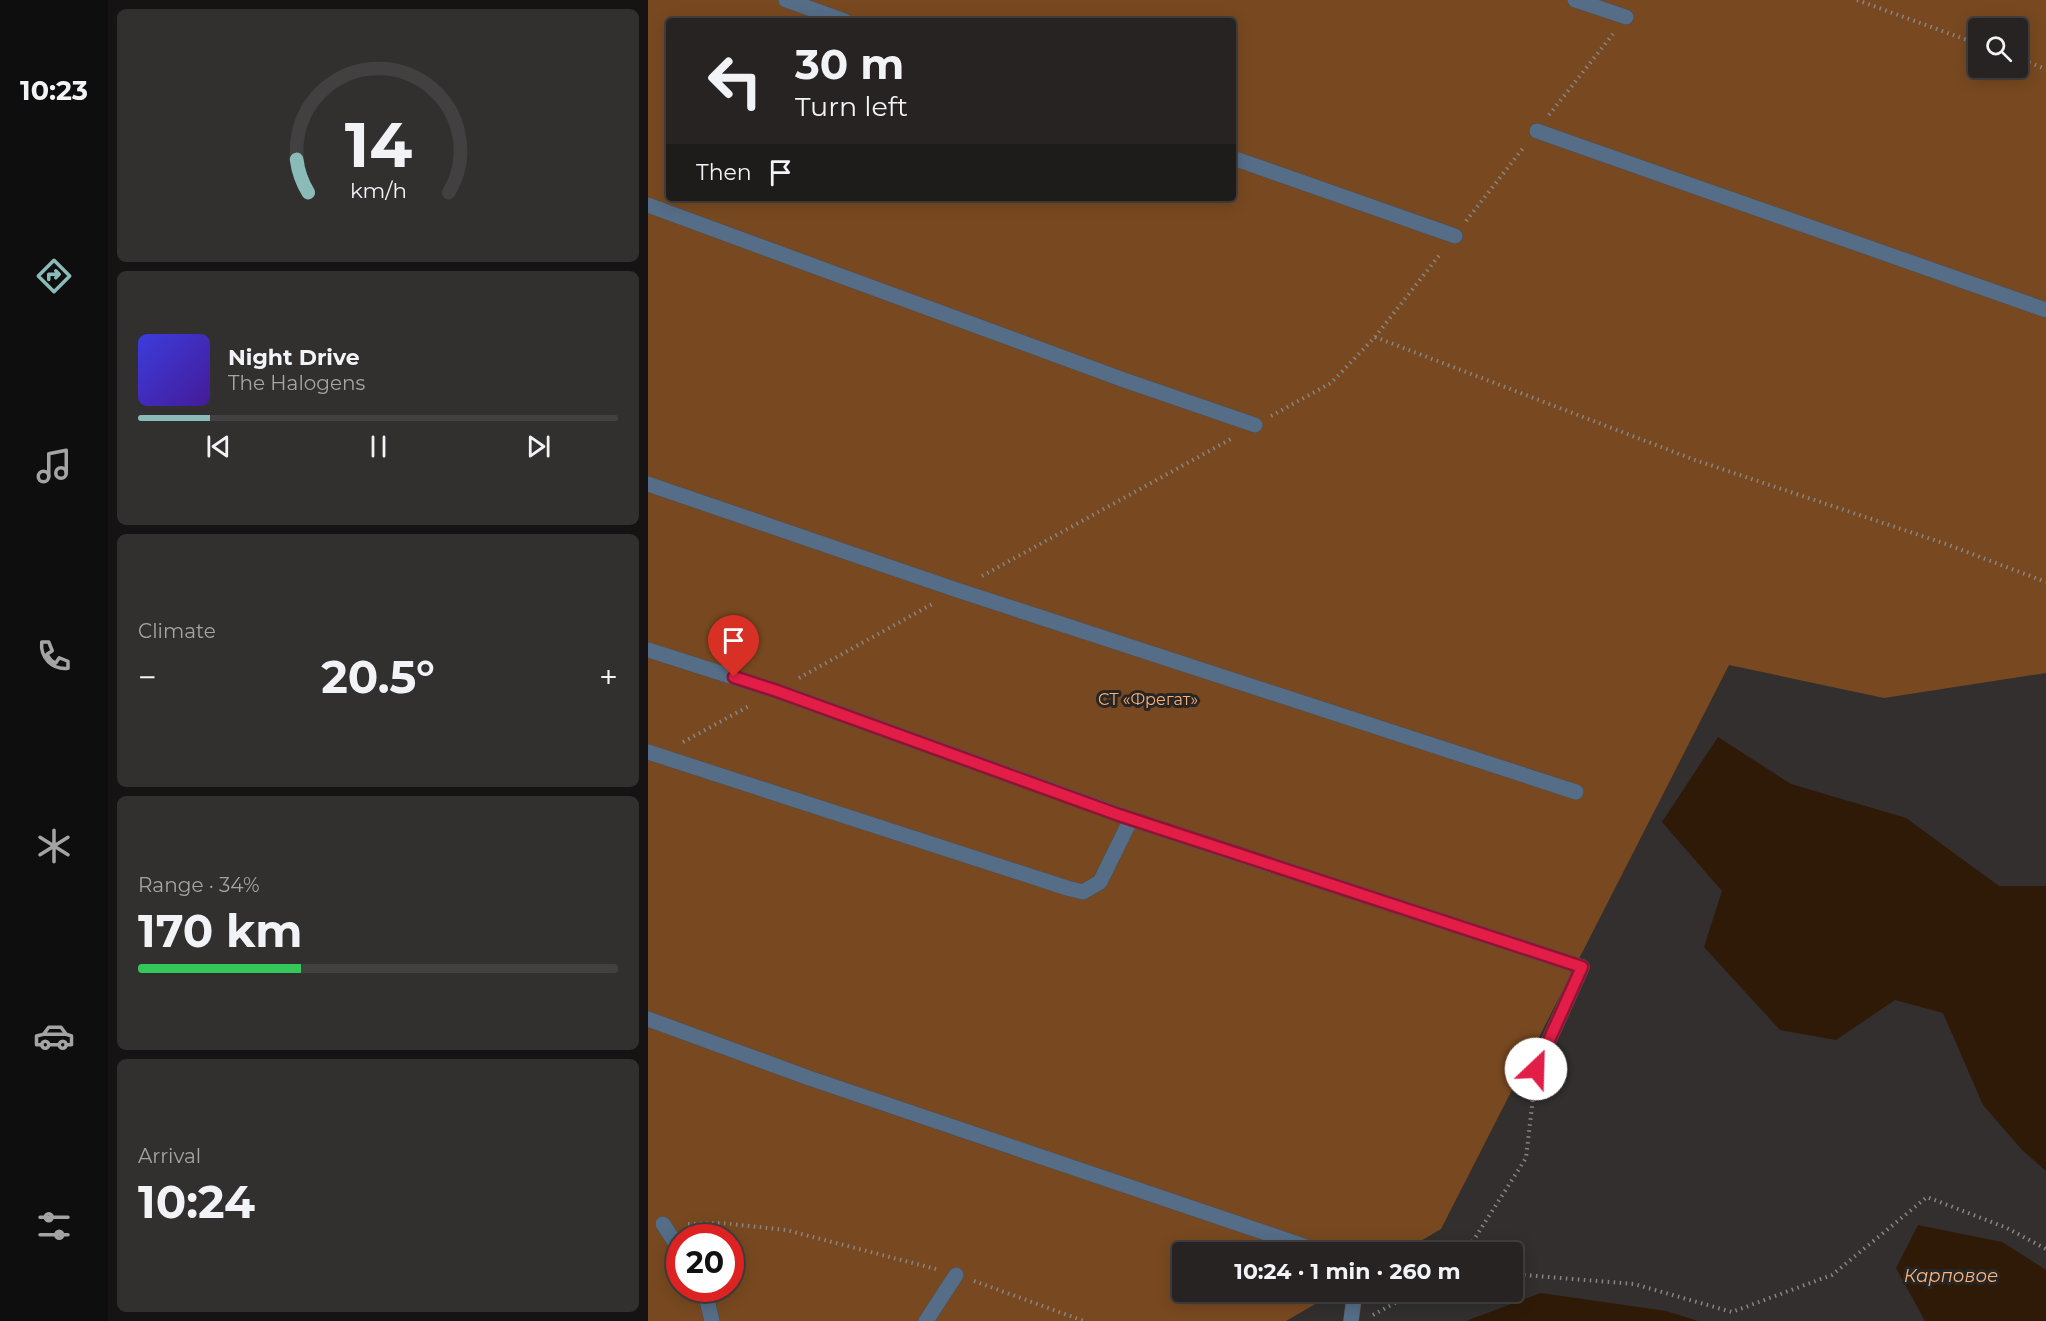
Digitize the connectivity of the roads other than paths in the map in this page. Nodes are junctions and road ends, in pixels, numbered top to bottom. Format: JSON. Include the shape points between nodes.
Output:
{"nodes":[{"id":1,"x":786,"y":0,"type":"edge"},
{"id":2,"x":1575,"y":0,"type":"edge"},
{"id":3,"x":1626,"y":17,"type":"dead end"},
{"id":4,"x":837,"y":18,"type":"edge"},
{"id":5,"x":1537,"y":131,"type":"dead end"},
{"id":6,"x":1236,"y":159,"type":"edge"},
{"id":7,"x":648,"y":205,"type":"edge"},
{"id":8,"x":1455,"y":236,"type":"dead end"},
{"id":9,"x":2046,"y":310,"type":"edge"},
{"id":10,"x":1255,"y":425,"type":"dead end"},
{"id":11,"x":648,"y":484,"type":"edge"},
{"id":12,"x":648,"y":650,"type":"edge"},
{"id":13,"x":648,"y":752,"type":"edge"},
{"id":14,"x":1576,"y":792,"type":"dead end"},
{"id":15,"x":1131,"y":819,"type":"junction"},
{"id":16,"x":648,"y":1019,"type":"edge"},
{"id":17,"x":1536,"y":1069,"type":"road end"},
{"id":18,"x":663,"y":1224,"type":"road end"},
{"id":19,"x":666,"y":1229,"type":"edge"},
{"id":20,"x":1292,"y":1242,"type":"edge"},
{"id":21,"x":956,"y":1275,"type":"road end"},
{"id":22,"x":707,"y":1302,"type":"edge"},
{"id":23,"x":1353,"y":1302,"type":"edge"},
{"id":24,"x":712,"y":1321,"type":"edge"},
{"id":25,"x":926,"y":1321,"type":"edge"},
{"id":26,"x":1351,"y":1321,"type":"edge"}],
"edges":[{"from":1,"to":4,"type":"street"},
{"from":2,"to":3,"type":"street"},
{"from":5,"to":9,"type":"street"},
{"from":6,"to":8,"type":"street"},
{"from":7,"to":10,"type":"street"},
{"from":11,"to":14,"type":"street","via":[[957,590]]},
{"from":12,"to":15,"type":"street","via":[[777,691]]},
{"from":13,"to":15,"type":"street","via":[[1083,892],[1100,882]]},
{"from":15,"to":17,"type":"street","via":[[1582,967]]},
{"from":16,"to":20,"type":"street","via":[[820,1082]]},
{"from":18,"to":19,"type":"street"},
{"from":21,"to":25,"type":"street"},
{"from":22,"to":24,"type":"street"},
{"from":23,"to":26,"type":"street"}]}
